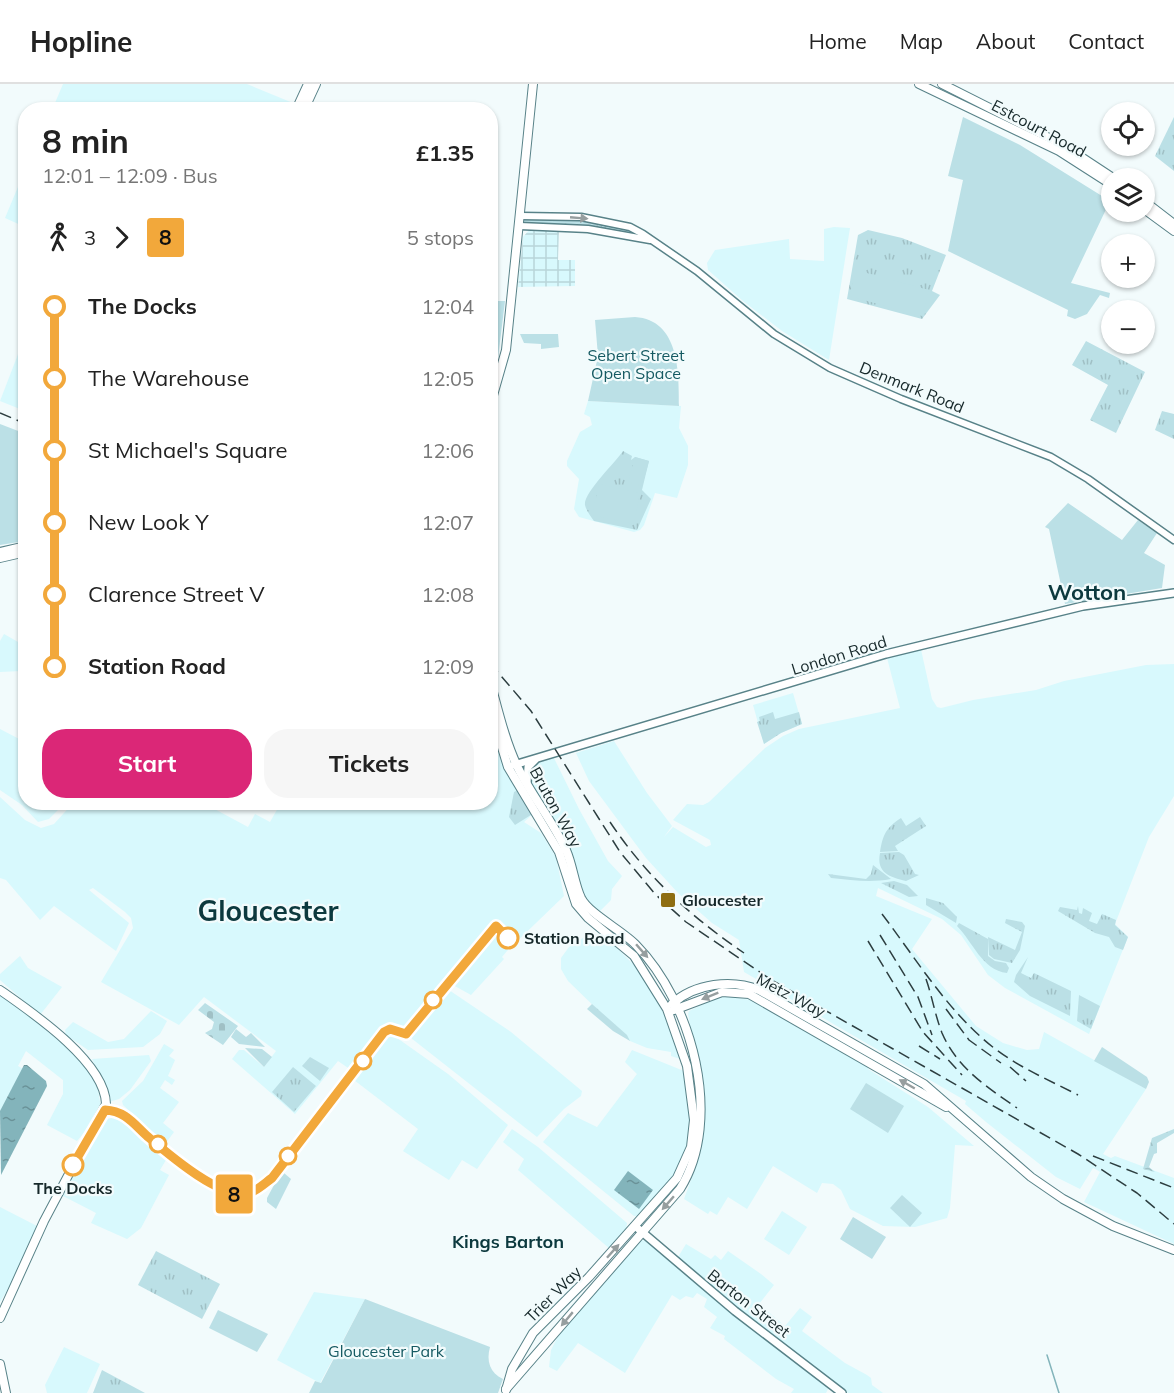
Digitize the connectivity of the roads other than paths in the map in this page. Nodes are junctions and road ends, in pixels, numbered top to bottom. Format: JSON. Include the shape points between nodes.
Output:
{"nodes":[{"id":1,"x":308,"y":84,"type":"edge"},
{"id":2,"x":316,"y":84,"type":"edge"},
{"id":3,"x":533,"y":84,"type":"edge"},
{"id":4,"x":919,"y":84,"type":"edge"},
{"id":5,"x":942,"y":84,"type":"edge"},
{"id":6,"x":300,"y":102,"type":"edge"},
{"id":7,"x":308,"y":102,"type":"edge"},
{"id":8,"x":1101,"y":170,"type":"edge"},
{"id":9,"x":1101,"y":178,"type":"edge"},
{"id":10,"x":1155,"y":209,"type":"edge"},
{"id":11,"x":521,"y":216,"type":"junction"},
{"id":12,"x":1155,"y":217,"type":"edge"},
{"id":13,"x":1174,"y":224,"type":"edge"},
{"id":14,"x":520,"y":226,"type":"junction"},
{"id":15,"x":1174,"y":231,"type":"edge"},
{"id":16,"x":650,"y":240,"type":"junction"},
{"id":17,"x":498,"y":378,"type":"edge"},
{"id":18,"x":1174,"y":540,"type":"edge"},
{"id":19,"x":18,"y":548,"type":"edge"},
{"id":20,"x":0,"y":552,"type":"edge"},
{"id":21,"x":18,"y":554,"type":"edge"},
{"id":22,"x":0,"y":558,"type":"edge"},
{"id":23,"x":1174,"y":593,"type":"edge"},
{"id":24,"x":498,"y":711,"type":"edge"},
{"id":25,"x":498,"y":728,"type":"edge"},
{"id":26,"x":536,"y":758,"type":"junction"},
{"id":27,"x":513,"y":766,"type":"junction"},
{"id":28,"x":527,"y":783,"type":"junction"},
{"id":29,"x":0,"y":990,"type":"edge"},
{"id":30,"x":675,"y":1001,"type":"junction"},
{"id":31,"x":667,"y":1009,"type":"junction"},
{"id":32,"x":678,"y":1010,"type":"junction"},
{"id":33,"x":958,"y":1113,"type":"junction"},
{"id":34,"x":635,"y":1226,"type":"junction"},
{"id":35,"x":642,"y":1232,"type":"junction"},
{"id":36,"x":1174,"y":1250,"type":"edge"},
{"id":37,"x":0,"y":1318,"type":"edge"},
{"id":38,"x":535,"y":1331,"type":"junction"},
{"id":39,"x":550,"y":1340,"type":"junction"},
{"id":40,"x":0,"y":1364,"type":"edge"},
{"id":41,"x":506,"y":1391,"type":"edge"},
{"id":42,"x":6,"y":1393,"type":"edge"},
{"id":43,"x":842,"y":1393,"type":"edge"}],
"edges":[{"from":1,"to":6,"type":"main road"},
{"from":2,"to":7,"type":"main road"},
{"from":3,"to":11,"type":"main road"},
{"from":4,"to":9,"type":"main road","name":"Estcourt Road","via":[[1059,151]]},
{"from":5,"to":8,"type":"main road","name":"Estcourt Road","via":[[1063,145]]},
{"from":10,"to":13,"type":"main road"},
{"from":11,"to":14,"type":"main road"},
{"from":11,"to":16,"type":"street","name":"Denmark Road","one_way":true,"via":[[581,217],[630,227]]},
{"from":12,"to":15,"type":"main road"},
{"from":14,"to":16,"type":"street","name":"Denmark Road","via":[[588,229]]},
{"from":14,"to":17,"type":"main road","via":[[506,350]]},
{"from":16,"to":18,"type":"street","name":"Denmark Road","via":[[697,271],[774,334],[830,368],[1051,457]]},
{"from":19,"to":20,"type":"main road"},
{"from":21,"to":22,"type":"main road"},
{"from":23,"to":26,"type":"main road","name":"London Road","via":[[1083,606],[895,652]]},
{"from":24,"to":27,"type":"main road"},
{"from":25,"to":27,"type":"main road"},
{"from":26,"to":27,"type":"main road","name":"London Road"},
{"from":26,"to":28,"type":"main road","via":[[528,767]]},
{"from":27,"to":28,"type":"main road","name":"Bruton Way"},
{"from":27,"to":31,"type":"main road","name":"Bruton Way","via":[[559,852],[578,908],[634,957]]},
{"from":28,"to":30,"type":"main road","name":"Bruton Way","one_way":true,"via":[[566,849],[585,904],[636,945]]},
{"from":29,"to":37,"type":"main road","via":[[84,1058],[104,1089],[105,1110],[44,1221]]},
{"from":30,"to":31,"type":"main road","name":"Metz Way"},
{"from":30,"to":32,"type":"main road","name":"Bruton Way"},
{"from":30,"to":33,"type":"main road","name":"Metz Way","via":[[712,985],[748,986],[909,1075]]},
{"from":31,"to":32,"type":"main road","name":"Metz Way"},
{"from":31,"to":34,"type":"main road","name":"Bruton Way","via":[[689,1074],[694,1120],[691,1147],[677,1179]]},
{"from":33,"to":32,"type":"main road","name":"Metz Way","one_way":true,"via":[[749,994],[716,993]]},
{"from":32,"to":35,"type":"main road","name":"Bruton Way","one_way":true,"via":[[699,1088],[700,1140],[684,1183]]},
{"from":33,"to":36,"type":"main road","name":"Metz Way","via":[[1063,1199],[1090,1215]]},
{"from":34,"to":35,"type":"main road","name":"Barton Street"},
{"from":38,"to":34,"type":"main road","name":"Trier Way","one_way":true},
{"from":35,"to":39,"type":"main road","name":"Trier Way","one_way":true},
{"from":35,"to":43,"type":"main road","name":"Barton Street","via":[[735,1311]]},
{"from":38,"to":39,"type":"main road","via":[[540,1339]]},
{"from":38,"to":41,"type":"main road","name":"Trier Way","via":[[512,1370]]},
{"from":39,"to":41,"type":"main road","name":"Trier Way"},
{"from":40,"to":42,"type":"main road"}]}
